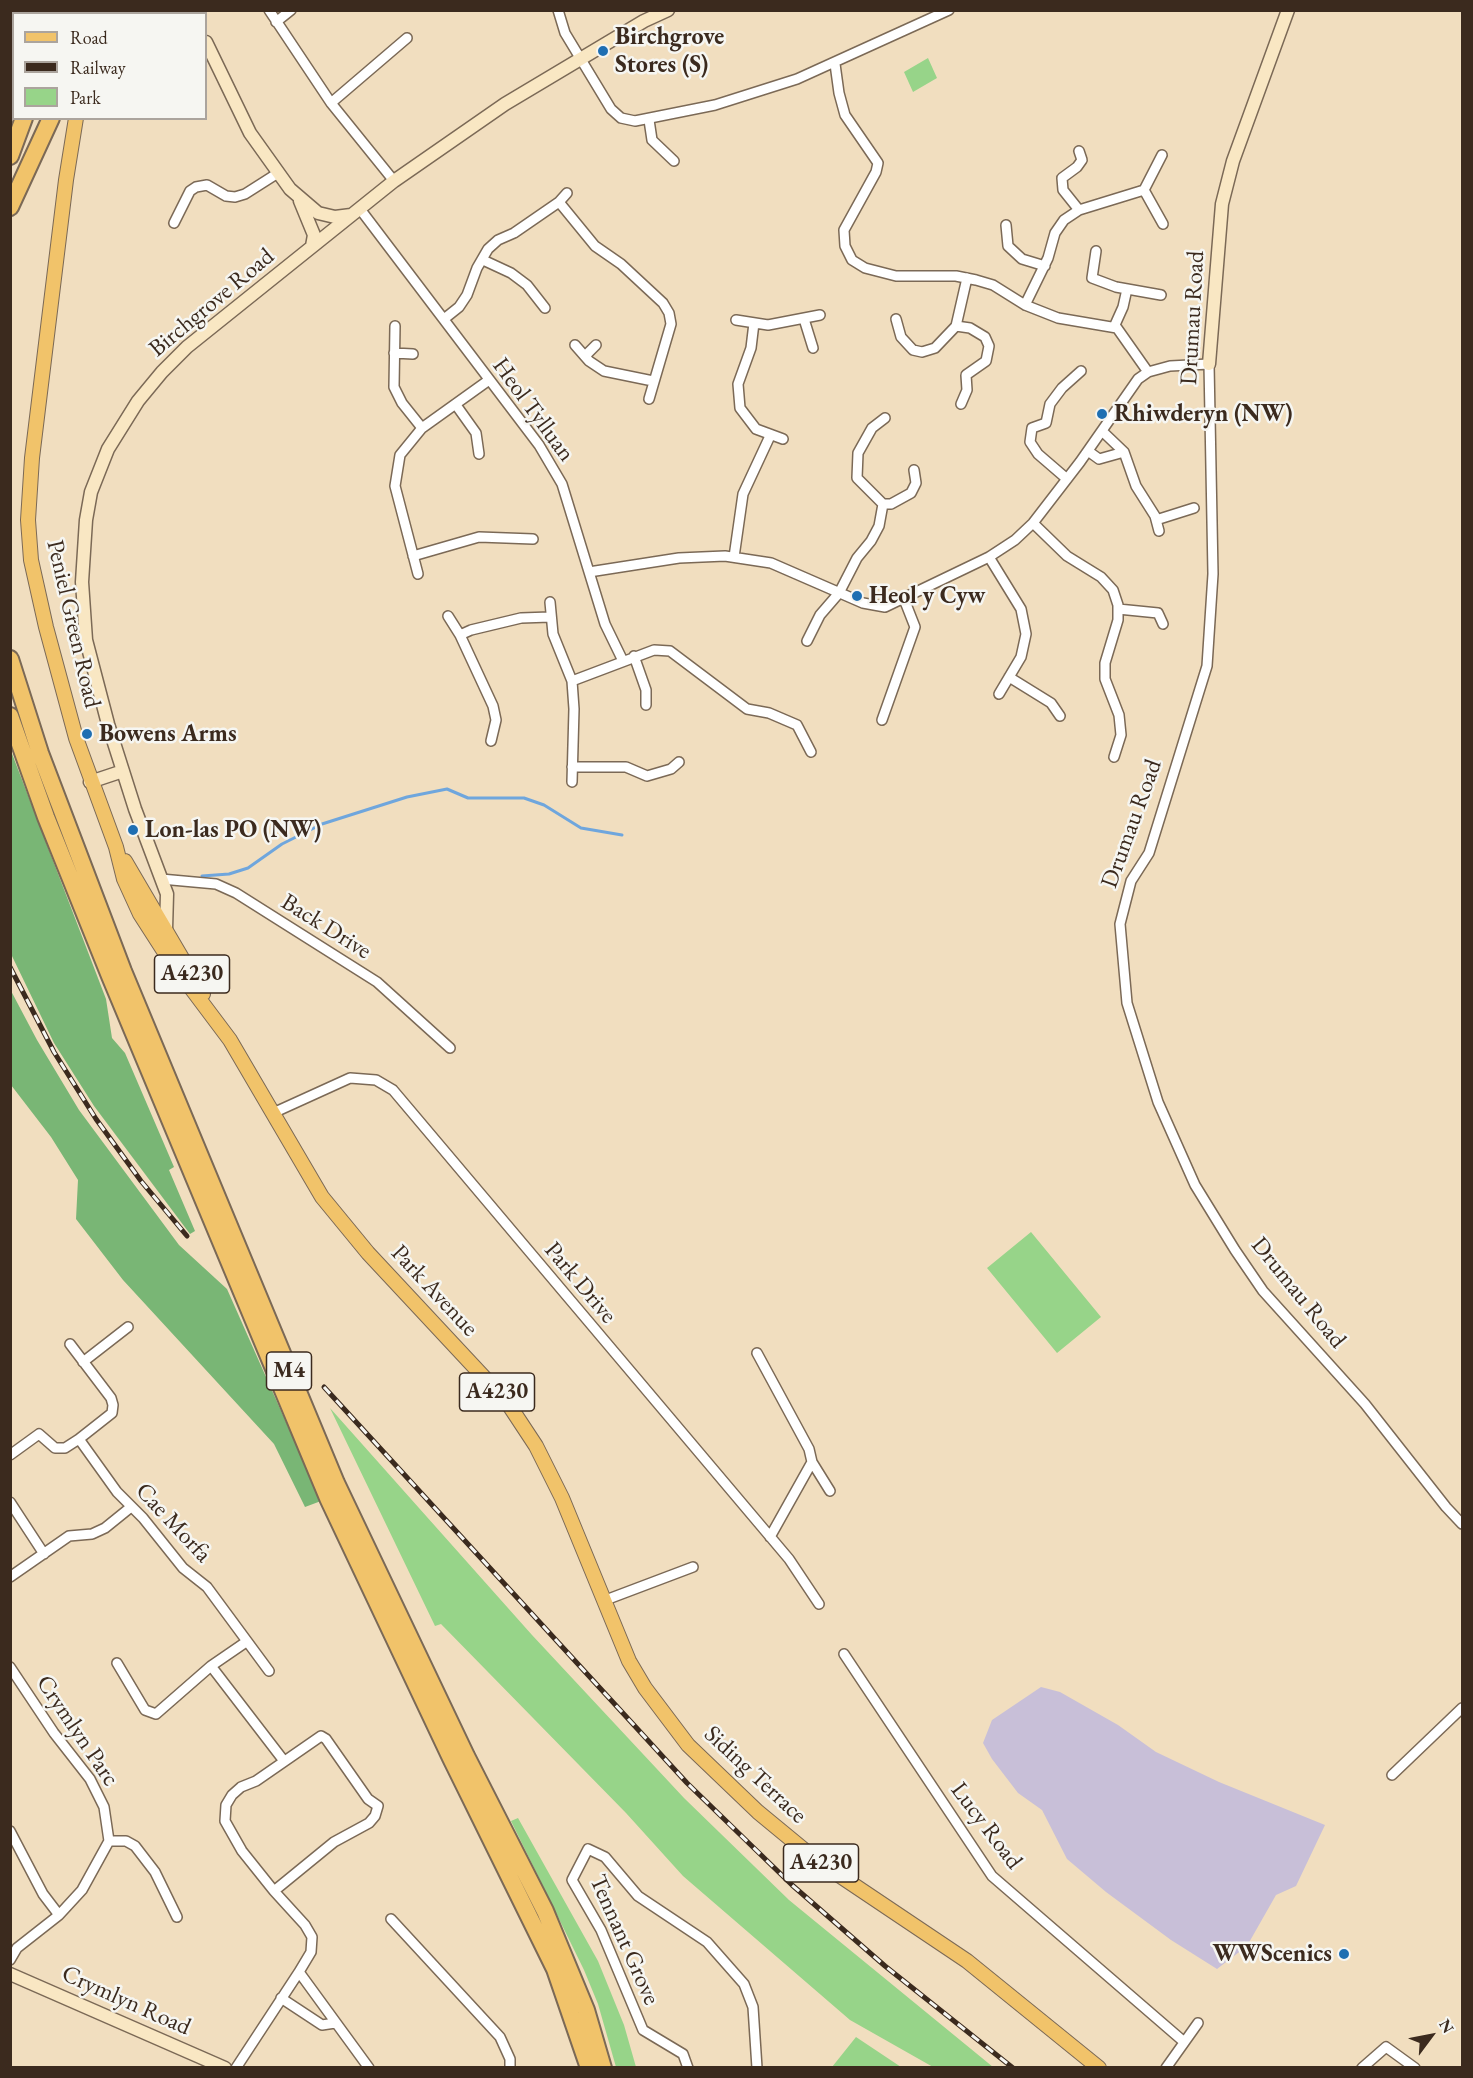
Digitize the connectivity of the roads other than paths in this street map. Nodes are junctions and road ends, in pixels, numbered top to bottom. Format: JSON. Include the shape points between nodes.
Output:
{"nodes":[{"id":1,"x":269,"y":10,"type":"edge"},
{"id":2,"x":291,"y":10,"type":"edge"},
{"id":3,"x":558,"y":10,"type":"edge"},
{"id":4,"x":668,"y":10,"type":"edge"},
{"id":5,"x":949,"y":10,"type":"edge"},
{"id":6,"x":1288,"y":10,"type":"edge"},
{"id":7,"x":276,"y":22,"type":"junction"},
{"id":8,"x":407,"y":38,"type":"dead end"},
{"id":9,"x":207,"y":44,"type":"edge"},
{"id":10,"x":580,"y":60,"type":"junction"},
{"id":11,"x":835,"y":64,"type":"junction"},
{"id":12,"x":330,"y":103,"type":"junction"},
{"id":13,"x":23,"y":120,"type":"edge"},
{"id":14,"x":39,"y":120,"type":"edge"},
{"id":15,"x":50,"y":120,"type":"edge"},
{"id":16,"x":76,"y":120,"type":"edge"},
{"id":17,"x":649,"y":120,"type":"junction"},
{"id":18,"x":1079,"y":151,"type":"dead end"},
{"id":19,"x":1162,"y":155,"type":"dead end"},
{"id":20,"x":10,"y":156,"type":"edge"},
{"id":21,"x":674,"y":161,"type":"dead end"},
{"id":22,"x":278,"y":173,"type":"junction"},
{"id":23,"x":394,"y":181,"type":"junction"},
{"id":24,"x":1144,"y":190,"type":"junction"},
{"id":25,"x":567,"y":193,"type":"dead end"},
{"id":26,"x":300,"y":200,"type":"junction"},
{"id":27,"x":559,"y":202,"type":"junction"},
{"id":28,"x":10,"y":206,"type":"edge"},
{"id":29,"x":1079,"y":210,"type":"junction"},
{"id":30,"x":356,"y":212,"type":"junction"},
{"id":31,"x":174,"y":223,"type":"dead end"},
{"id":32,"x":1163,"y":224,"type":"dead end"},
{"id":33,"x":1006,"y":225,"type":"dead end"},
{"id":34,"x":312,"y":246,"type":"junction"},
{"id":35,"x":1096,"y":251,"type":"dead end"},
{"id":36,"x":483,"y":260,"type":"junction"},
{"id":37,"x":1045,"y":266,"type":"junction"},
{"id":38,"x":966,"y":278,"type":"junction"},
{"id":39,"x":1127,"y":289,"type":"junction"},
{"id":40,"x":1161,"y":295,"type":"dead end"},
{"id":41,"x":1025,"y":305,"type":"junction"},
{"id":42,"x":545,"y":308,"type":"dead end"},
{"id":43,"x":820,"y":315,"type":"dead end"},
{"id":44,"x":444,"y":318,"type":"junction"},
{"id":45,"x":804,"y":319,"type":"junction"},
{"id":46,"x":896,"y":319,"type":"dead end"},
{"id":47,"x":736,"y":320,"type":"dead end"},
{"id":48,"x":754,"y":323,"type":"junction"},
{"id":49,"x":395,"y":326,"type":"dead end"},
{"id":50,"x":956,"y":326,"type":"junction"},
{"id":51,"x":1114,"y":327,"type":"junction"},
{"id":52,"x":575,"y":345,"type":"dead end"},
{"id":53,"x":596,"y":345,"type":"dead end"},
{"id":54,"x":813,"y":348,"type":"dead end"},
{"id":55,"x":394,"y":353,"type":"junction"},
{"id":56,"x":413,"y":354,"type":"dead end"},
{"id":57,"x":585,"y":356,"type":"junction"},
{"id":58,"x":1209,"y":364,"type":"junction"},
{"id":59,"x":1081,"y":371,"type":"dead end"},
{"id":60,"x":1148,"y":372,"type":"junction"},
{"id":61,"x":489,"y":380,"type":"junction"},
{"id":62,"x":653,"y":381,"type":"junction"},
{"id":63,"x":649,"y":399,"type":"dead end"},
{"id":64,"x":961,"y":404,"type":"dead end"},
{"id":65,"x":456,"y":405,"type":"junction"},
{"id":66,"x":885,"y":418,"type":"dead end"},
{"id":67,"x":422,"y":428,"type":"junction"},
{"id":68,"x":1102,"y":430,"type":"junction"},
{"id":69,"x":770,"y":436,"type":"junction"},
{"id":70,"x":783,"y":439,"type":"dead end"},
{"id":71,"x":1088,"y":451,"type":"junction"},
{"id":72,"x":1124,"y":452,"type":"junction"},
{"id":73,"x":479,"y":454,"type":"dead end"},
{"id":74,"x":914,"y":470,"type":"dead end"},
{"id":75,"x":1067,"y":479,"type":"junction"},
{"id":76,"x":883,"y":504,"type":"junction"},
{"id":77,"x":1194,"y":508,"type":"dead end"},
{"id":78,"x":1155,"y":520,"type":"junction"},
{"id":79,"x":1033,"y":523,"type":"junction"},
{"id":80,"x":1159,"y":531,"type":"dead end"},
{"id":81,"x":533,"y":539,"type":"dead end"},
{"id":82,"x":413,"y":556,"type":"junction"},
{"id":83,"x":989,"y":556,"type":"junction"},
{"id":84,"x":734,"y":557,"type":"junction"},
{"id":85,"x":589,"y":572,"type":"junction"},
{"id":86,"x":418,"y":574,"type":"dead end"},
{"id":87,"x":839,"y":593,"type":"junction"},
{"id":88,"x":904,"y":599,"type":"junction"},
{"id":89,"x":550,"y":602,"type":"dead end"},
{"id":90,"x":1118,"y":609,"type":"junction"},
{"id":91,"x":448,"y":616,"type":"dead end"},
{"id":92,"x":550,"y":617,"type":"junction"},
{"id":93,"x":1164,"y":624,"type":"dead end"},
{"id":94,"x":460,"y":635,"type":"junction"},
{"id":95,"x":807,"y":641,"type":"dead end"},
{"id":96,"x":634,"y":656,"type":"junction"},
{"id":97,"x":10,"y":659,"type":"edge"},
{"id":98,"x":622,"y":661,"type":"junction"},
{"id":99,"x":1009,"y":677,"type":"junction"},
{"id":100,"x":572,"y":681,"type":"junction"},
{"id":101,"x":999,"y":694,"type":"dead end"},
{"id":102,"x":646,"y":705,"type":"dead end"},
{"id":103,"x":10,"y":716,"type":"edge"},
{"id":104,"x":1060,"y":716,"type":"dead end"},
{"id":105,"x":882,"y":720,"type":"dead end"},
{"id":106,"x":491,"y":741,"type":"dead end"},
{"id":107,"x":811,"y":752,"type":"dead end"},
{"id":108,"x":1114,"y":757,"type":"dead end"},
{"id":109,"x":679,"y":762,"type":"dead end"},
{"id":110,"x":572,"y":767,"type":"junction"},
{"id":111,"x":123,"y":771,"type":"junction"},
{"id":112,"x":90,"y":782,"type":"junction"},
{"id":113,"x":572,"y":782,"type":"dead end"},
{"id":114,"x":116,"y":847,"type":"junction"},
{"id":115,"x":161,"y":879,"type":"junction"},
{"id":116,"x":152,"y":905,"type":"junction"},
{"id":117,"x":166,"y":929,"type":"junction"},
{"id":118,"x":150,"y":931,"type":"junction"},
{"id":119,"x":215,"y":1019,"type":"junction"},
{"id":120,"x":450,"y":1048,"type":"dead end"},
{"id":121,"x":273,"y":1113,"type":"junction"},
{"id":122,"x":128,"y":1328,"type":"dead end"},
{"id":123,"x":70,"y":1344,"type":"dead end"},
{"id":124,"x":757,"y":1353,"type":"dead end"},
{"id":125,"x":83,"y":1362,"type":"junction"},
{"id":126,"x":80,"y":1439,"type":"junction"},
{"id":127,"x":10,"y":1455,"type":"edge"},
{"id":128,"x":812,"y":1462,"type":"junction"},
{"id":129,"x":831,"y":1491,"type":"dead end"},
{"id":130,"x":10,"y":1502,"type":"edge"},
{"id":131,"x":131,"y":1507,"type":"junction"},
{"id":132,"x":1462,"y":1524,"type":"edge"},
{"id":133,"x":770,"y":1537,"type":"junction"},
{"id":134,"x":44,"y":1554,"type":"junction"},
{"id":135,"x":693,"y":1567,"type":"dead end"},
{"id":136,"x":10,"y":1577,"type":"edge"},
{"id":137,"x":603,"y":1601,"type":"junction"},
{"id":138,"x":819,"y":1604,"type":"dead end"},
{"id":139,"x":246,"y":1642,"type":"junction"},
{"id":140,"x":844,"y":1654,"type":"dead end"},
{"id":141,"x":117,"y":1663,"type":"dead end"},
{"id":142,"x":212,"y":1666,"type":"junction"},
{"id":143,"x":10,"y":1667,"type":"edge"},
{"id":144,"x":269,"y":1671,"type":"dead end"},
{"id":145,"x":1462,"y":1711,"type":"edge"},
{"id":146,"x":284,"y":1761,"type":"junction"},
{"id":147,"x":1392,"y":1775,"type":"dead end"},
{"id":148,"x":10,"y":1831,"type":"edge"},
{"id":149,"x":109,"y":1841,"type":"junction"},
{"id":150,"x":274,"y":1891,"type":"junction"},
{"id":151,"x":59,"y":1915,"type":"junction"},
{"id":152,"x":177,"y":1917,"type":"dead end"},
{"id":153,"x":392,"y":1919,"type":"dead end"},
{"id":154,"x":10,"y":1960,"type":"edge"},
{"id":155,"x":299,"y":1972,"type":"junction"},
{"id":156,"x":10,"y":1974,"type":"edge"},
{"id":157,"x":280,"y":1998,"type":"junction"},
{"id":158,"x":335,"y":2023,"type":"junction"},
{"id":159,"x":1198,"y":2023,"type":"dead end"},
{"id":160,"x":1183,"y":2041,"type":"junction"},
{"id":161,"x":225,"y":2067,"type":"edge"},
{"id":162,"x":236,"y":2067,"type":"edge"},
{"id":163,"x":369,"y":2067,"type":"edge"},
{"id":164,"x":510,"y":2067,"type":"edge"},
{"id":165,"x":589,"y":2067,"type":"edge"},
{"id":166,"x":603,"y":2067,"type":"edge"},
{"id":167,"x":688,"y":2067,"type":"edge"},
{"id":168,"x":757,"y":2067,"type":"edge"},
{"id":169,"x":1099,"y":2067,"type":"edge"},
{"id":170,"x":1166,"y":2067,"type":"edge"},
{"id":171,"x":1362,"y":2067,"type":"edge"},
{"id":172,"x":1415,"y":2067,"type":"edge"}],
"edges":[{"from":1,"to":7,"type":"street"},
{"from":2,"to":7,"type":"street"},
{"from":3,"to":10,"type":"street"},
{"from":4,"to":10,"type":"main road","name":"Birchgrove Road"},
{"from":5,"to":11,"type":"street"},
{"from":6,"to":58,"type":"main road","name":"Drumau Road","via":[[1233,161],[1222,204]]},
{"from":7,"to":12,"type":"street"},
{"from":8,"to":12,"type":"street"},
{"from":9,"to":22,"type":"main road","via":[[250,133]]},
{"from":10,"to":17,"type":"street","via":[[621,118]]},
{"from":10,"to":23,"type":"main road","name":"Birchgrove Road","via":[[505,104]]},
{"from":11,"to":17,"type":"street","via":[[715,105]]},
{"from":11,"to":38,"type":"street","via":[[845,115],[878,163],[848,220],[843,238],[847,254],[857,264],[896,276]]},
{"from":12,"to":23,"type":"street"},
{"from":13,"to":20,"type":"highway"},
{"from":14,"to":28,"type":"highway"},
{"from":15,"to":28,"type":"highway"},
{"from":16,"to":112,"type":"main road","name":"Peniel Green Road","number":"A4230","via":[[28,520],[31,560],[46,627]]},
{"from":17,"to":21,"type":"street","via":[[652,140]]},
{"from":18,"to":29,"type":"street","via":[[1082,160],[1062,178],[1063,190]]},
{"from":19,"to":24,"type":"street"},
{"from":22,"to":26,"type":"main road"},
{"from":22,"to":31,"type":"street","via":[[235,197],[211,186],[196,187],[190,191]]},
{"from":23,"to":30,"type":"main road","name":"Birchgrove Road"},
{"from":24,"to":29,"type":"street"},
{"from":24,"to":32,"type":"street"},
{"from":25,"to":27,"type":"street"},
{"from":26,"to":30,"type":"main road","via":[[318,213],[335,217]]},
{"from":26,"to":34,"type":"main road","via":[[312,228]]},
{"from":27,"to":36,"type":"street","via":[[498,240]]},
{"from":27,"to":62,"type":"street","via":[[595,246],[621,264],[669,313],[669,333]]},
{"from":29,"to":37,"type":"street","via":[[1055,232]]},
{"from":30,"to":34,"type":"main road","name":"Birchgrove Road"},
{"from":30,"to":44,"type":"street","name":"Heol Tylluan"},
{"from":33,"to":37,"type":"street","via":[[1008,246],[1022,259]]},
{"from":34,"to":111,"type":"main road","name":"Birchgrove Road","via":[[219,319],[162,372],[123,425],[97,471],[86,520],[83,611],[93,668]]},
{"from":35,"to":39,"type":"street","via":[[1092,278]]},
{"from":36,"to":42,"type":"street","via":[[527,285]]},
{"from":36,"to":44,"type":"street","via":[[459,307]]},
{"from":37,"to":41,"type":"street"},
{"from":38,"to":41,"type":"street","via":[[993,285]]},
{"from":38,"to":50,"type":"street"},
{"from":39,"to":40,"type":"street"},
{"from":39,"to":51,"type":"street"},
{"from":41,"to":51,"type":"street","via":[[1058,318]]},
{"from":43,"to":45,"type":"street"},
{"from":44,"to":61,"type":"street","name":"Heol Tylluan"},
{"from":45,"to":48,"type":"street","via":[[768,325]]},
{"from":45,"to":54,"type":"street"},
{"from":46,"to":50,"type":"street","via":[[901,337],[913,350],[922,352],[935,348]]},
{"from":47,"to":48,"type":"street"},
{"from":48,"to":69,"type":"street","via":[[737,396],[746,419]]},
{"from":49,"to":55,"type":"street"},
{"from":50,"to":64,"type":"street","via":[[970,328],[985,337],[989,346],[986,361],[966,375],[967,390]]},
{"from":51,"to":60,"type":"street"},
{"from":52,"to":57,"type":"street"},
{"from":53,"to":57,"type":"street"},
{"from":55,"to":56,"type":"street"},
{"from":55,"to":67,"type":"street","via":[[394,387]]},
{"from":57,"to":62,"type":"street","via":[[604,371]]},
{"from":58,"to":60,"type":"street","via":[[1170,366]]},
{"from":58,"to":132,"type":"street","name":"Drumau Road","via":[[1213,574],[1207,666],[1149,853],[1131,881],[1120,924],[1127,1003],[1163,1112],[1195,1185],[1235,1250],[1263,1291],[1365,1404]]},
{"from":59,"to":75,"type":"street","via":[[1050,404],[1046,423],[1032,428],[1030,442]]},
{"from":60,"to":68,"type":"street"},
{"from":61,"to":65,"type":"street"},
{"from":61,"to":85,"type":"street","name":"Heol Tylluan","via":[[539,445],[562,484]]},
{"from":62,"to":63,"type":"street"},
{"from":65,"to":67,"type":"street"},
{"from":65,"to":73,"type":"street","via":[[476,433]]},
{"from":66,"to":76,"type":"street","via":[[863,442],[856,469],[857,478]]},
{"from":67,"to":82,"type":"street","via":[[400,455],[395,486]]},
{"from":68,"to":71,"type":"street"},
{"from":68,"to":72,"type":"street"},
{"from":69,"to":70,"type":"street"},
{"from":69,"to":84,"type":"street","via":[[743,494]]},
{"from":71,"to":72,"type":"street","via":[[1099,459]]},
{"from":71,"to":75,"type":"street"},
{"from":72,"to":78,"type":"street","via":[[1136,486]]},
{"from":74,"to":76,"type":"street","via":[[916,483],[911,493],[902,500]]},
{"from":75,"to":79,"type":"street"},
{"from":76,"to":87,"type":"street","via":[[879,526]]},
{"from":77,"to":78,"type":"street"},
{"from":78,"to":80,"type":"street"},
{"from":79,"to":83,"type":"street"},
{"from":79,"to":90,"type":"street","via":[[1067,556],[1101,577],[1113,590]]},
{"from":81,"to":82,"type":"street","via":[[479,537]]},
{"from":82,"to":86,"type":"street"},
{"from":83,"to":88,"type":"street"},
{"from":83,"to":99,"type":"street","via":[[1021,609],[1026,634],[1021,657]]},
{"from":84,"to":85,"type":"street","via":[[679,558]]},
{"from":84,"to":87,"type":"street","via":[[771,563]]},
{"from":85,"to":98,"type":"street","name":"Heol Tylluan","via":[[605,624]]},
{"from":87,"to":88,"type":"street","via":[[873,607]]},
{"from":87,"to":95,"type":"street","via":[[820,615]]},
{"from":88,"to":105,"type":"street","via":[[915,627]]},
{"from":89,"to":92,"type":"street"},
{"from":90,"to":93,"type":"street","via":[[1158,613]]},
{"from":90,"to":108,"type":"street","via":[[1105,679],[1119,715],[1121,735]]},
{"from":91,"to":94,"type":"street"},
{"from":92,"to":94,"type":"street","via":[[521,618]]},
{"from":92,"to":100,"type":"street"},
{"from":94,"to":106,"type":"street","via":[[493,705],[496,720]]},
{"from":96,"to":98,"type":"street"},
{"from":96,"to":102,"type":"street","via":[[646,690]]},
{"from":96,"to":107,"type":"street","via":[[654,650],[670,651],[738,703],[797,725]]},
{"from":97,"to":166,"type":"highway","number":"M4","via":[[40,753],[123,971],[336,1483],[545,1911],[586,2010]]},
{"from":98,"to":100,"type":"street"},
{"from":99,"to":101,"type":"street"},
{"from":99,"to":104,"type":"street","via":[[1051,703]]},
{"from":100,"to":110,"type":"street"},
{"from":103,"to":165,"type":"highway","number":"M4","via":[[110,976],[328,1498],[546,1948]]},
{"from":109,"to":110,"type":"street","via":[[671,769],[647,776],[626,767]]},
{"from":110,"to":113,"type":"street"},
{"from":111,"to":112,"type":"main road"},
{"from":111,"to":115,"type":"main road","name":"Birchgrove Road"},
{"from":112,"to":114,"type":"main road","name":"Peniel Green Road","number":"A4230"},
{"from":114,"to":116,"type":"main road","name":"Peniel Green Road","number":"A4230"},
{"from":114,"to":118,"type":"main road","name":"Peniel Green Road","number":"A4230","via":[[133,901]]},
{"from":115,"to":116,"type":"main road","via":[[161,890]]},
{"from":115,"to":117,"type":"main road","name":"Birchgrove Road","via":[[169,903]]},
{"from":115,"to":120,"type":"street","name":"Back Drive","via":[[216,884],[236,893],[377,982]]},
{"from":116,"to":117,"type":"main road","name":"Park Avenue","number":"A4230"},
{"from":116,"to":118,"type":"main road"},
{"from":117,"to":119,"type":"main road","name":"Park Avenue","number":"A4230"},
{"from":118,"to":119,"type":"main road","name":"Park Avenue","number":"A4230"},
{"from":119,"to":121,"type":"main road","name":"Park Avenue","number":"A4230"},
{"from":121,"to":133,"type":"street","name":"Park Drive","via":[[350,1078],[376,1080],[393,1090]]},
{"from":121,"to":137,"type":"main road","name":"Park Avenue","number":"A4230","via":[[338,1218],[507,1402],[536,1446],[562,1498]]},
{"from":122,"to":125,"type":"street"},
{"from":123,"to":125,"type":"street"},
{"from":124,"to":128,"type":"street","via":[[809,1449]]},
{"from":125,"to":126,"type":"street","via":[[113,1405],[112,1413]]},
{"from":126,"to":127,"type":"street","via":[[65,1448],[55,1448],[39,1434]]},
{"from":126,"to":131,"type":"street","name":"Cae Morfa"},
{"from":128,"to":129,"type":"street"},
{"from":128,"to":133,"type":"street"},
{"from":130,"to":134,"type":"street"},
{"from":131,"to":134,"type":"street","via":[[105,1528],[92,1534],[69,1536]]},
{"from":131,"to":139,"type":"street","name":"Cae Morfa","via":[[183,1568],[207,1587]]},
{"from":133,"to":138,"type":"street","name":"Park Drive"},
{"from":134,"to":136,"type":"street"},
{"from":135,"to":137,"type":"street"},
{"from":137,"to":169,"type":"main road","name":"Siding Terrace","number":"A4230","via":[[645,1688],[688,1744],[720,1777],[815,1859],[967,1961]]},
{"from":139,"to":142,"type":"street"},
{"from":139,"to":144,"type":"street","name":"Cae Morfa"},
{"from":140,"to":160,"type":"street","name":"Lucy Road","via":[[992,1876]]},
{"from":141,"to":142,"type":"street","via":[[150,1714],[156,1714]]},
{"from":142,"to":146,"type":"street"},
{"from":143,"to":149,"type":"street","name":"Crymlyn Parc","via":[[90,1779],[104,1807]]},
{"from":145,"to":147,"type":"street"},
{"from":146,"to":150,"type":"street","via":[[241,1787],[226,1806],[225,1821],[230,1832]]},
{"from":146,"to":150,"type":"street","via":[[321,1736],[378,1806],[369,1823],[334,1842]]},
{"from":148,"to":151,"type":"street"},
{"from":149,"to":151,"type":"street","via":[[82,1890]]},
{"from":149,"to":152,"type":"street","via":[[126,1841],[135,1846],[155,1872]]},
{"from":150,"to":155,"type":"street","via":[[312,1936],[311,1952]]},
{"from":151,"to":154,"type":"street","via":[[16,1948]]},
{"from":153,"to":164,"type":"street","via":[[500,2037]]},
{"from":155,"to":157,"type":"street"},
{"from":155,"to":158,"type":"street"},
{"from":156,"to":161,"type":"main road","name":"Crymlyn Road"},
{"from":157,"to":158,"type":"street","via":[[322,2025]]},
{"from":157,"to":162,"type":"street"},
{"from":158,"to":163,"type":"street"},
{"from":159,"to":160,"type":"street"},
{"from":160,"to":170,"type":"street"},
{"from":167,"to":168,"type":"street","name":"Tennant Grove","via":[[683,2054],[643,2030],[601,1930],[572,1880],[588,1849],[604,1857],[638,1896],[706,1942],[744,1984],[753,2007]]},
{"from":171,"to":172,"type":"street","via":[[1381,2048],[1389,2048]]}]}
